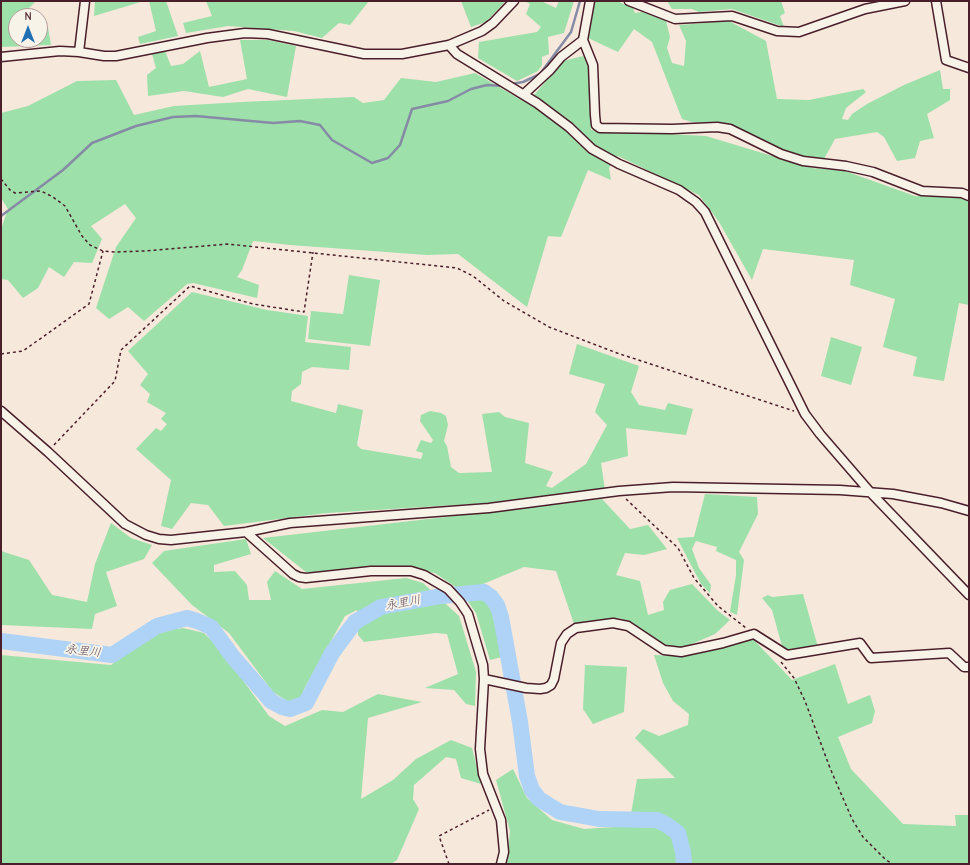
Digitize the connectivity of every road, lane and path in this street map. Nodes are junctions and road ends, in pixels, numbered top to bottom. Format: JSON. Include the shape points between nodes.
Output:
{"nodes":[{"id":1,"x":85,"y":1,"type":"edge"},
{"id":2,"x":514,"y":1,"type":"edge"},
{"id":3,"x":590,"y":1,"type":"edge"},
{"id":4,"x":629,"y":1,"type":"edge"},
{"id":5,"x":905,"y":1,"type":"edge"},
{"id":6,"x":936,"y":1,"type":"edge"},
{"id":7,"x":583,"y":40,"type":"junction"},
{"id":8,"x":449,"y":45,"type":"junction"},
{"id":9,"x":79,"y":52,"type":"junction"},
{"id":10,"x":1,"y":57,"type":"edge"},
{"id":11,"x":969,"y":68,"type":"edge"},
{"id":12,"x":524,"y":94,"type":"junction"},
{"id":13,"x":1,"y":179,"type":"edge"},
{"id":14,"x":969,"y":196,"type":"edge"},
{"id":15,"x":103,"y":251,"type":"junction"},
{"id":16,"x":313,"y":252,"type":"junction"},
{"id":17,"x":1,"y":354,"type":"edge"},
{"id":18,"x":1,"y":411,"type":"edge"},
{"id":19,"x":805,"y":414,"type":"junction"},
{"id":20,"x":48,"y":452,"type":"junction"},
{"id":21,"x":619,"y":491,"type":"junction"},
{"id":22,"x":871,"y":493,"type":"junction"},
{"id":23,"x":969,"y":511,"type":"edge"},
{"id":24,"x":246,"y":532,"type":"junction"},
{"id":25,"x":969,"y":595,"type":"edge"},
{"id":26,"x":754,"y":634,"type":"junction"},
{"id":27,"x":779,"y":659,"type":"dead end"},
{"id":28,"x":969,"y":667,"type":"edge"},
{"id":29,"x":484,"y":679,"type":"junction"},
{"id":30,"x":496,"y":806,"type":"junction"},
{"id":31,"x":449,"y":864,"type":"edge"},
{"id":32,"x":502,"y":864,"type":"edge"},
{"id":33,"x":893,"y":864,"type":"edge"}],
"edges":[{"from":1,"to":9,"type":"street"},
{"from":2,"to":8,"type":"street","via":[[482,31]]},
{"from":3,"to":7,"type":"street"},
{"from":4,"to":5,"type":"street","via":[[675,19],[732,16],[777,31],[799,32],[865,9]]},
{"from":6,"to":11,"type":"street","via":[[946,60]]},
{"from":7,"to":12,"type":"street","via":[[561,57]]},
{"from":7,"to":14,"type":"street","via":[[593,65],[596,125],[600,128],[730,129],[781,154],[803,161],[873,172],[922,191],[962,193]]},
{"from":8,"to":9,"type":"street","via":[[402,54],[364,54],[268,34],[245,33],[116,56]]},
{"from":8,"to":12,"type":"street","via":[[457,54]]},
{"from":9,"to":10,"type":"street","via":[[60,51]]},
{"from":12,"to":19,"type":"street","via":[[569,127],[592,149],[619,164],[679,190],[705,212]]},
{"from":13,"to":15,"type":"path","via":[[15,193],[41,191],[53,197],[65,206],[90,245]]},
{"from":15,"to":16,"type":"path","via":[[144,251],[227,244]]},
{"from":15,"to":17,"type":"path","via":[[89,304],[23,351]]},
{"from":16,"to":19,"type":"path","via":[[457,268],[473,276],[504,301],[549,326],[617,353]]},
{"from":16,"to":20,"type":"path","via":[[304,312],[253,304],[190,286],[121,350],[115,381]]},
{"from":18,"to":20,"type":"street"},
{"from":19,"to":22,"type":"street"},
{"from":20,"to":24,"type":"street","via":[[125,524],[146,535],[171,540]]},
{"from":21,"to":22,"type":"street","via":[[673,487],[840,490]]},
{"from":21,"to":24,"type":"street","via":[[489,508],[290,523]]},
{"from":21,"to":26,"type":"path","via":[[678,548],[694,578],[718,606]]},
{"from":22,"to":23,"type":"street","via":[[893,494]]},
{"from":22,"to":25,"type":"street"},
{"from":24,"to":29,"type":"street","via":[[299,577],[371,571],[411,571],[424,575],[448,589],[468,614],[483,665]]},
{"from":26,"to":28,"type":"street","via":[[787,655],[860,643],[871,658],[949,653],[964,667]]},
{"from":26,"to":29,"type":"street","via":[[681,652],[664,650],[628,626],[613,623],[576,628],[567,634],[561,643],[551,685],[540,689],[526,688]]},
{"from":27,"to":33,"type":"path","via":[[794,678],[805,701],[852,819],[864,837]]},
{"from":29,"to":30,"type":"street","via":[[480,749],[483,774]]},
{"from":30,"to":31,"type":"path","via":[[439,836]]},
{"from":30,"to":32,"type":"street","via":[[503,835]]}]}
